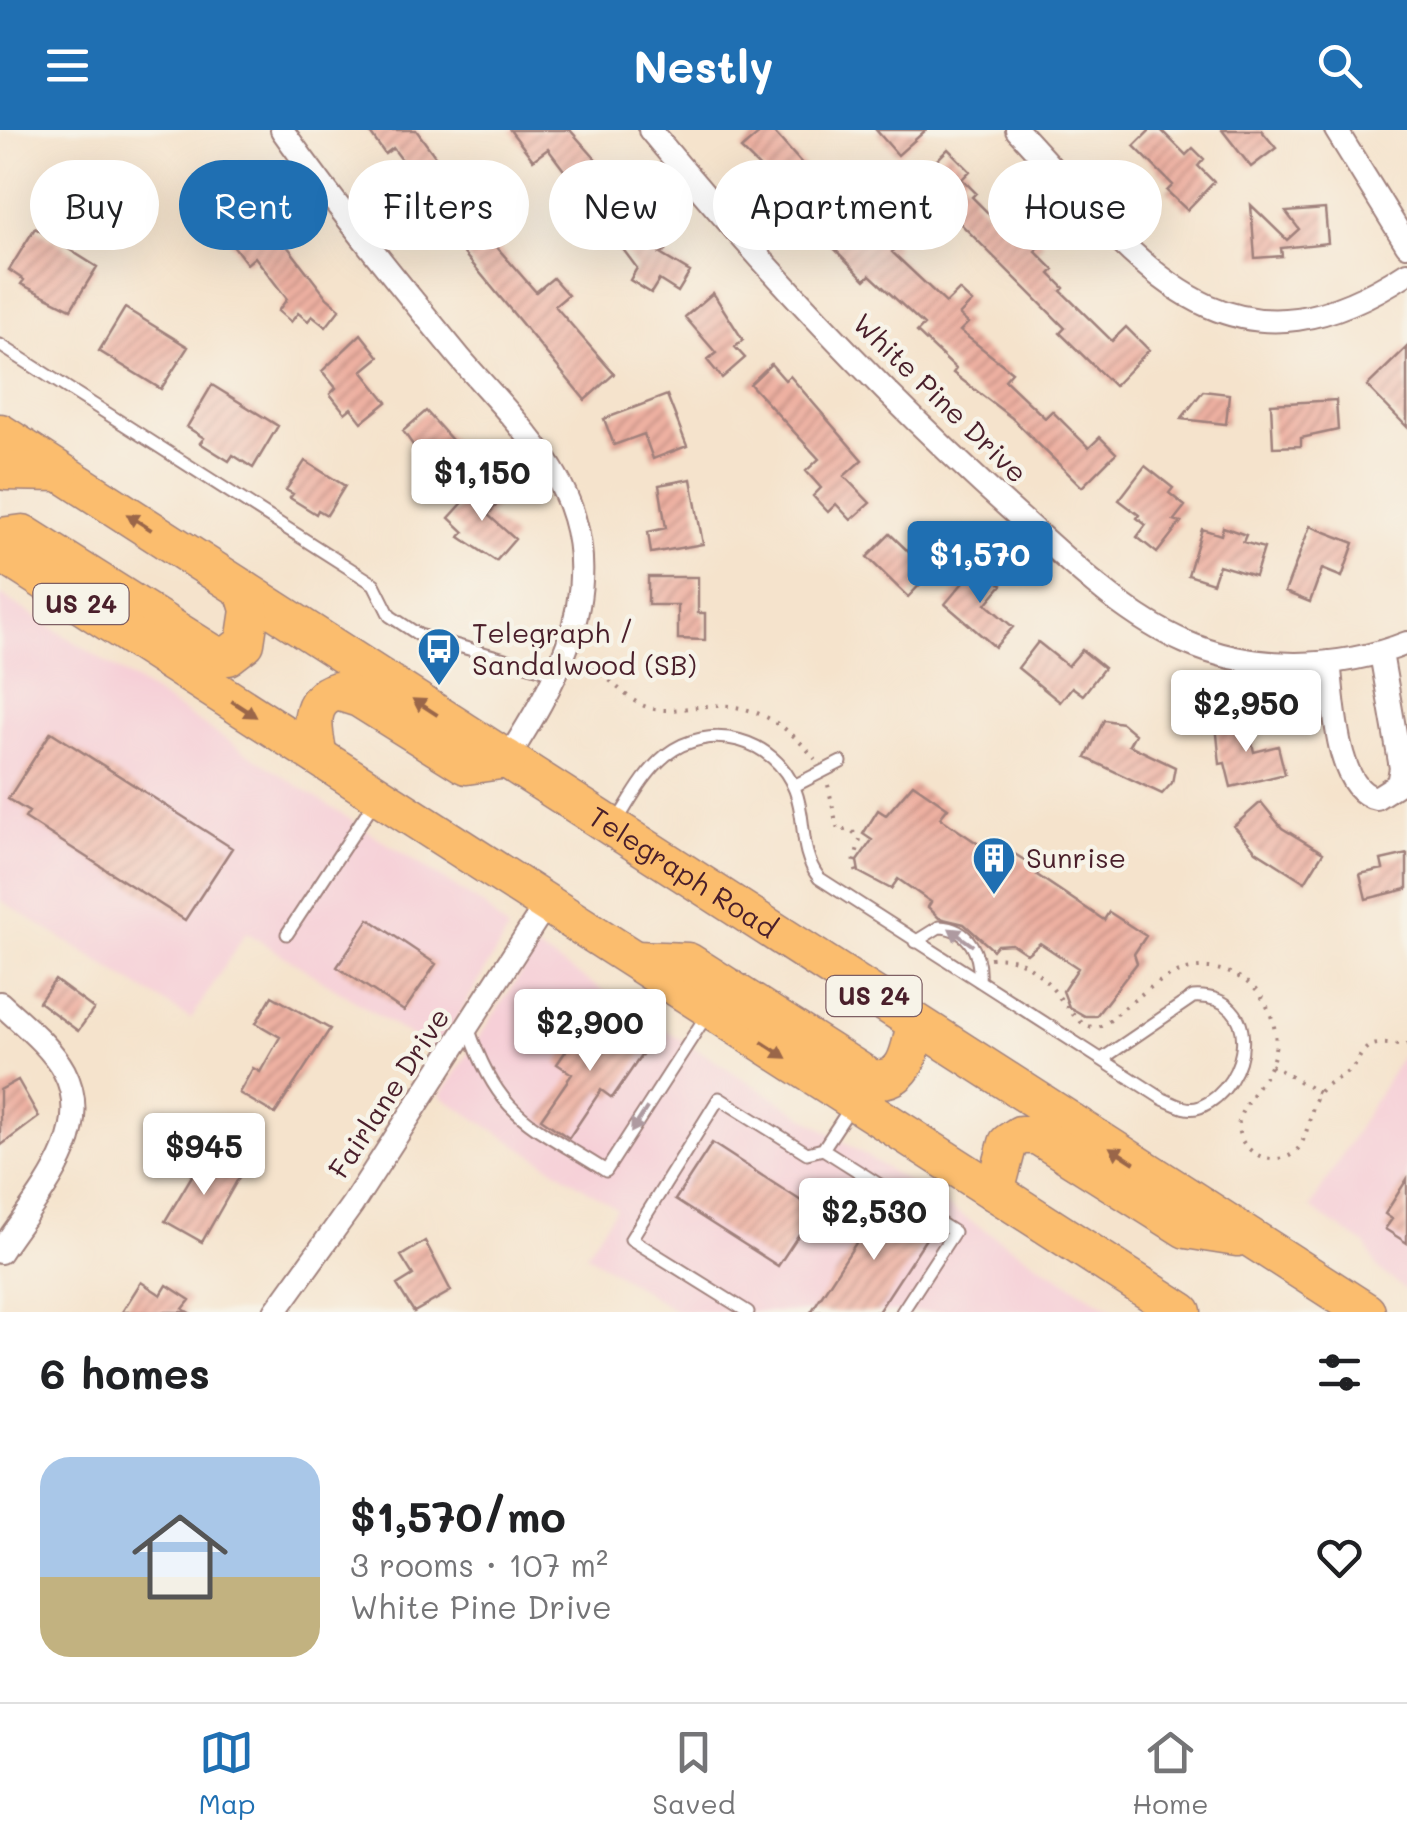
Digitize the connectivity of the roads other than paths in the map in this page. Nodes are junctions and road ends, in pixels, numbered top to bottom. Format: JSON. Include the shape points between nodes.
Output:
{"nodes":[{"id":1,"x":282,"y":130,"type":"edge"},
{"id":2,"x":650,"y":130,"type":"edge"},
{"id":3,"x":1017,"y":130,"type":"edge"},
{"id":4,"x":1336,"y":130,"type":"edge"},
{"id":5,"x":1407,"y":245,"type":"edge"},
{"id":6,"x":1407,"y":273,"type":"edge"},
{"id":7,"x":0,"y":344,"type":"edge"},
{"id":8,"x":0,"y":433,"type":"edge"},
{"id":9,"x":0,"y":467,"type":"edge"},
{"id":10,"x":62,"y":472,"type":"junction"},
{"id":11,"x":0,"y":538,"type":"edge"},
{"id":12,"x":0,"y":552,"type":"edge"},
{"id":13,"x":244,"y":590,"type":"junction"},
{"id":14,"x":1407,"y":642,"type":"edge"},
{"id":15,"x":1381,"y":653,"type":"junction"},
{"id":16,"x":1329,"y":662,"type":"junction"},
{"id":17,"x":558,"y":674,"type":"junction"},
{"id":18,"x":318,"y":756,"type":"junction"},
{"id":19,"x":507,"y":759,"type":"junction"},
{"id":20,"x":841,"y":762,"type":"dead end"},
{"id":21,"x":794,"y":786,"type":"junction"},
{"id":22,"x":378,"y":795,"type":"junction"},
{"id":23,"x":613,"y":828,"type":"junction"},
{"id":24,"x":547,"y":903,"type":"junction"},
{"id":25,"x":286,"y":934,"type":"dead end"},
{"id":26,"x":915,"y":942,"type":"junction"},
{"id":27,"x":634,"y":960,"type":"junction"},
{"id":28,"x":979,"y":982,"type":"junction"},
{"id":29,"x":0,"y":1003,"type":"edge"},
{"id":30,"x":711,"y":1009,"type":"junction"},
{"id":31,"x":916,"y":1022,"type":"junction"},
{"id":32,"x":468,"y":1026,"type":"junction"},
{"id":33,"x":1102,"y":1059,"type":"junction"},
{"id":34,"x":854,"y":1101,"type":"junction"},
{"id":35,"x":824,"y":1150,"type":"junction"},
{"id":36,"x":995,"y":1192,"type":"junction"},
{"id":37,"x":1254,"y":1240,"type":"junction"},
{"id":38,"x":0,"y":1252,"type":"edge"},
{"id":39,"x":286,"y":1309,"type":"edge"},
{"id":40,"x":748,"y":1312,"type":"edge"},
{"id":41,"x":902,"y":1312,"type":"edge"},
{"id":42,"x":1182,"y":1312,"type":"edge"},
{"id":43,"x":1366,"y":1312,"type":"edge"}],
"edges":[{"from":1,"to":17,"type":"street","via":[[564,494],[575,519],[581,582]]},
{"from":2,"to":16,"type":"street","name":"White Pine Drive","via":[[765,266],[868,372],[1108,594],[1156,627],[1209,651],[1270,662]]},
{"from":3,"to":6,"type":"street","via":[[1153,269],[1224,314],[1270,323],[1320,318]]},
{"from":4,"to":5,"type":"street"},
{"from":7,"to":17,"type":"lane","via":[[374,584],[390,616],[419,635]]},
{"from":8,"to":10,"type":"highway","name":"Telegraph Road","number":"US 24"},
{"from":9,"to":10,"type":"highway"},
{"from":13,"to":10,"type":"highway","name":"Telegraph Road","number":"US 24","one_way":true},
{"from":11,"to":13,"type":"highway","via":[[23,534],[216,656],[245,644],[250,610]]},
{"from":12,"to":18,"type":"highway","number":"US 24","one_way":true},
{"from":19,"to":13,"type":"highway","name":"Telegraph Road","number":"US 24","one_way":true},
{"from":14,"to":15,"type":"street","name":"White Pine Drive"},
{"from":15,"to":16,"type":"street","name":"White Pine Drive"},
{"from":15,"to":16,"type":"street","via":[[1401,776],[1376,798],[1359,791],[1346,769]]},
{"from":17,"to":19,"type":"street"},
{"from":18,"to":19,"type":"highway","via":[[312,715],[321,699],[337,691],[466,765]]},
{"from":18,"to":22,"type":"highway","number":"US 24"},
{"from":19,"to":23,"type":"highway","name":"Telegraph Road","number":"US 24"},
{"from":20,"to":21,"type":"lane"},
{"from":21,"to":23,"type":"lane","via":[[768,754],[716,736],[668,754],[650,770]]},
{"from":21,"to":26,"type":"lane","via":[[806,860],[818,878]]},
{"from":22,"to":24,"type":"highway","number":"US 24"},
{"from":22,"to":25,"type":"lane"},
{"from":23,"to":31,"type":"highway","name":"Telegraph Road","number":"US 24"},
{"from":24,"to":27,"type":"highway","number":"US 24"},
{"from":24,"to":32,"type":"street","name":"Fairlane Drive"},
{"from":26,"to":28,"type":"lane"},
{"from":28,"to":26,"type":"lane","one_way":true,"via":[[981,960],[972,943],[946,926]]},
{"from":27,"to":30,"type":"highway","number":"US 24"},
{"from":27,"to":31,"type":"highway","via":[[688,962],[871,1079],[887,1079],[904,1067]]},
{"from":28,"to":33,"type":"lane"},
{"from":29,"to":38,"type":"street","via":[[63,1068],[75,1111],[64,1154]]},
{"from":30,"to":32,"type":"lane","one_way":true,"via":[[606,1171],[509,1110],[481,1065]]},
{"from":30,"to":34,"type":"highway","number":"US 24","one_way":true},
{"from":37,"to":31,"type":"highway","name":"Telegraph Road","number":"US 24","one_way":true},
{"from":32,"to":39,"type":"street","name":"Fairlane Drive"},
{"from":33,"to":33,"type":"lane","via":[[1163,1099],[1199,1108],[1220,1092],[1242,1059],[1245,1029],[1218,1002],[1193,998]]},
{"from":34,"to":35,"type":"lane"},
{"from":34,"to":36,"type":"highway","number":"US 24"},
{"from":35,"to":40,"type":"lane","via":[[807,1152],[719,1098],[631,1239]]},
{"from":35,"to":41,"type":"lane","via":[[954,1232]]},
{"from":36,"to":37,"type":"highway","via":[[1008,1143],[1037,1135],[1186,1229]]},
{"from":36,"to":42,"type":"highway","number":"US 24"},
{"from":37,"to":43,"type":"highway","name":"Telegraph Road","number":"US 24"}]}
